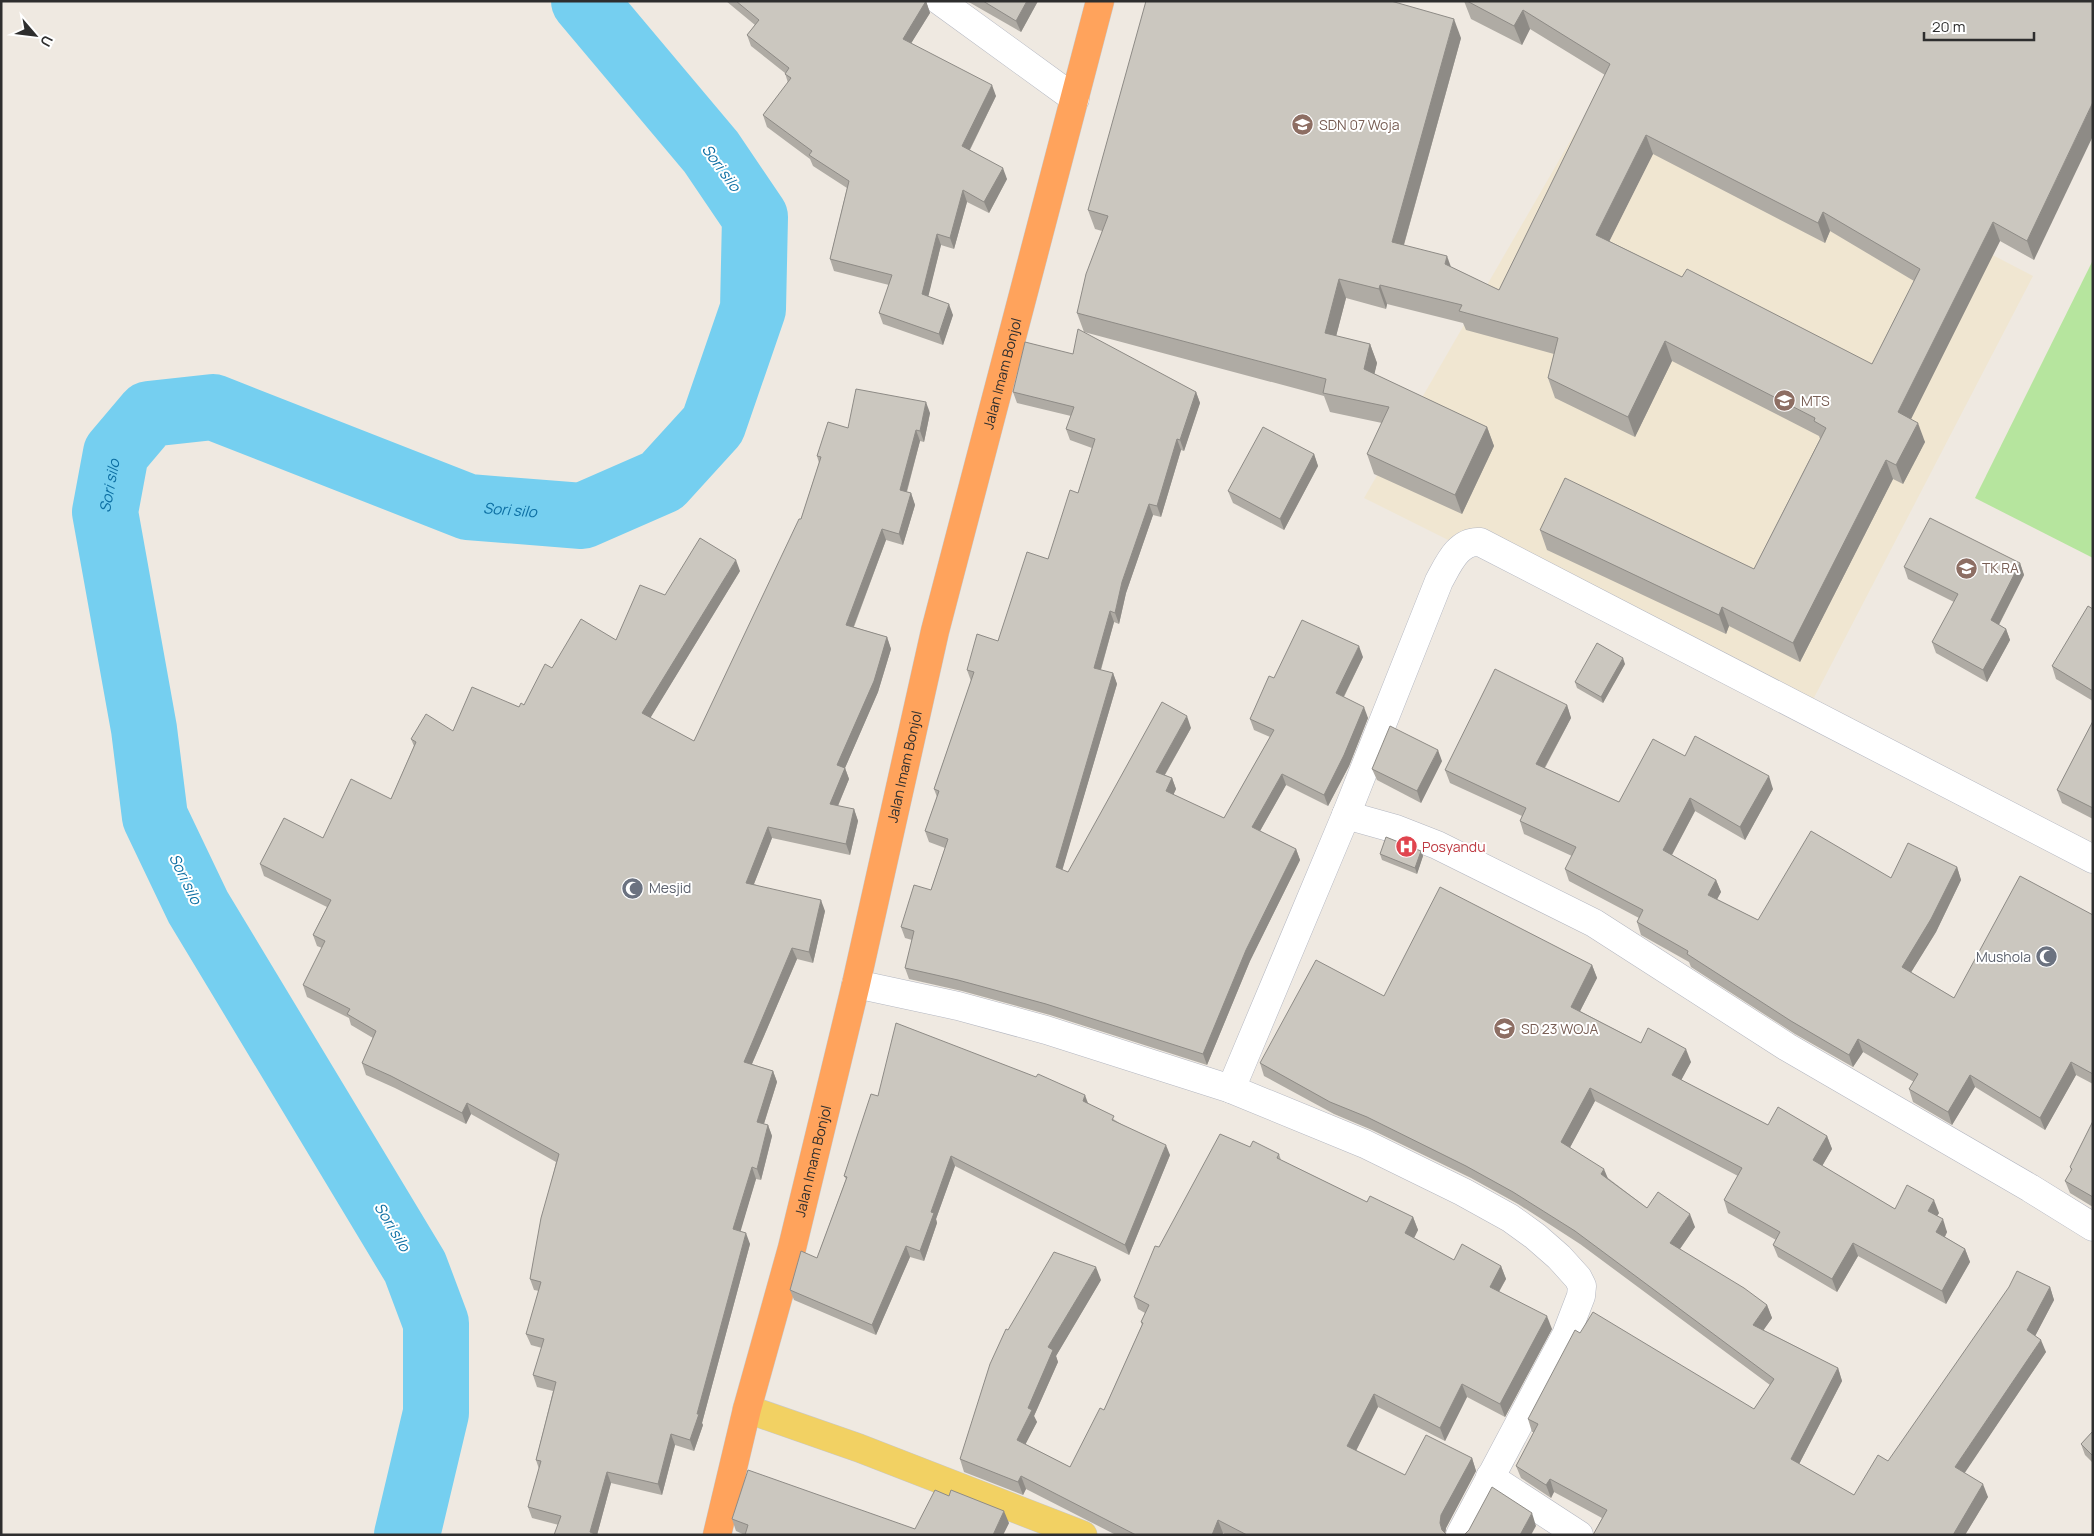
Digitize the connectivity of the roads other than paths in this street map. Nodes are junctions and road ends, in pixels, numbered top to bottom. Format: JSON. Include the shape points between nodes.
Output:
{"nodes":[{"id":1,"x":940,"y":1,"type":"edge"},
{"id":2,"x":1100,"y":1,"type":"edge"},
{"id":3,"x":1075,"y":99,"type":"junction"},
{"id":4,"x":1346,"y":816,"type":"junction"},
{"id":5,"x":2093,"y":859,"type":"edge"},
{"id":6,"x":856,"y":984,"type":"junction"},
{"id":7,"x":1231,"y":1089,"type":"junction"},
{"id":8,"x":2093,"y":1227,"type":"edge"},
{"id":9,"x":747,"y":1409,"type":"junction"},
{"id":10,"x":1490,"y":1477,"type":"junction"},
{"id":11,"x":717,"y":1535,"type":"edge"},
{"id":12,"x":1083,"y":1535,"type":"edge"},
{"id":13,"x":1460,"y":1535,"type":"edge"},
{"id":14,"x":1579,"y":1535,"type":"edge"}],
"edges":[{"from":1,"to":3,"type":"street"},
{"from":2,"to":3,"type":"highway","name":"Jalan Imam Bonjol"},
{"from":3,"to":6,"type":"highway","name":"Jalan Imam Bonjol","via":[[927,664]]},
{"from":4,"to":5,"type":"street","via":[[1439,581],[1458,551],[1473,541]]},
{"from":4,"to":7,"type":"street"},
{"from":4,"to":8,"type":"street","via":[[1396,829],[1437,845],[1594,923],[1787,1047]]},
{"from":6,"to":7,"type":"street","via":[[958,1006],[1046,1030]]},
{"from":6,"to":9,"type":"highway","name":"Jalan Imam Bonjol","via":[[792,1248]]},
{"from":7,"to":10,"type":"street","via":[[1365,1144],[1479,1200],[1535,1236],[1578,1278],[1582,1286],[1580,1296],[1566,1335]]},
{"from":9,"to":11,"type":"highway","name":"Jalan Imam Bonjol"},
{"from":9,"to":12,"type":"main road","via":[[859,1448]]},
{"from":10,"to":13,"type":"street"},
{"from":10,"to":14,"type":"street"}]}
